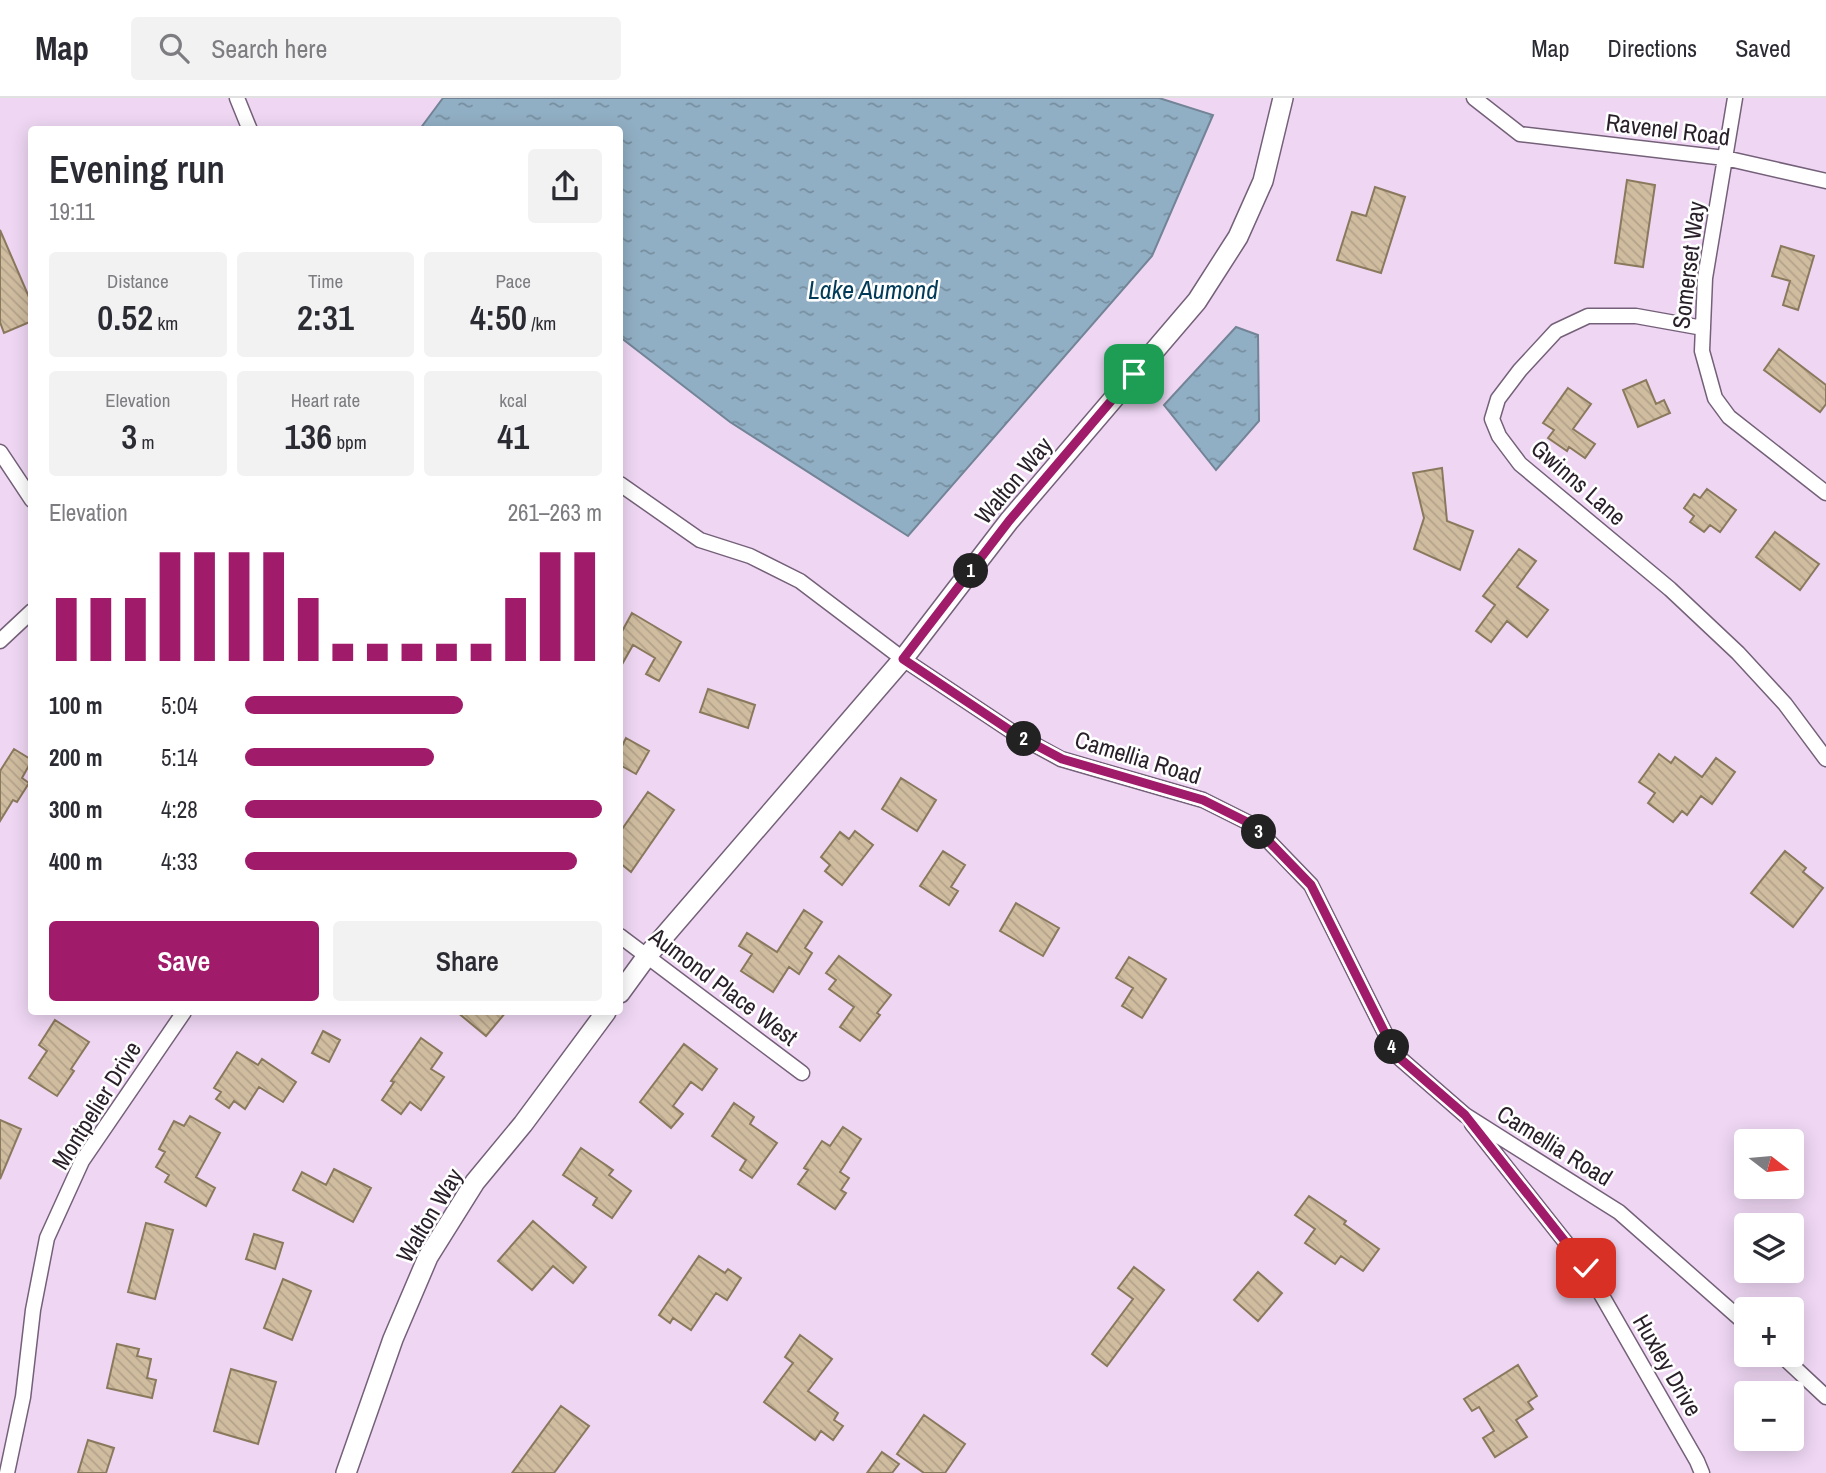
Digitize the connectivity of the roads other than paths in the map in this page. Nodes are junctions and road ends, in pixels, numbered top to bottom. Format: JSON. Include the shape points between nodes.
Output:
{"nodes":[{"id":1,"x":237,"y":98,"type":"edge"},
{"id":2,"x":1283,"y":98,"type":"edge"},
{"id":3,"x":1474,"y":98,"type":"edge"},
{"id":4,"x":1735,"y":98,"type":"edge"},
{"id":5,"x":248,"y":126,"type":"edge"},
{"id":6,"x":1725,"y":158,"type":"junction"},
{"id":7,"x":1826,"y":181,"type":"edge"},
{"id":8,"x":1703,"y":328,"type":"junction"},
{"id":9,"x":0,"y":452,"type":"edge"},
{"id":10,"x":623,"y":486,"type":"edge"},
{"id":11,"x":1826,"y":493,"type":"edge"},
{"id":12,"x":28,"y":494,"type":"edge"},
{"id":13,"x":28,"y":615,"type":"edge"},
{"id":14,"x":0,"y":641,"type":"edge"},
{"id":15,"x":903,"y":659,"type":"junction"},
{"id":16,"x":1826,"y":759,"type":"edge"},
{"id":17,"x":623,"y":938,"type":"edge"},
{"id":18,"x":647,"y":956,"type":"junction"},
{"id":19,"x":623,"y":989,"type":"edge"},
{"id":20,"x":182,"y":1015,"type":"edge"},
{"id":21,"x":604,"y":1015,"type":"edge"},
{"id":22,"x":802,"y":1073,"type":"dead end"},
{"id":23,"x":1465,"y":1115,"type":"junction"},
{"id":24,"x":1734,"y":1313,"type":"edge"},
{"id":25,"x":1794,"y":1367,"type":"edge"},
{"id":26,"x":1826,"y":1397,"type":"edge"},
{"id":27,"x":7,"y":1473,"type":"edge"},
{"id":28,"x":346,"y":1473,"type":"edge"},
{"id":29,"x":1702,"y":1473,"type":"edge"}],
"edges":[{"from":1,"to":5,"type":"street"},
{"from":2,"to":15,"type":"main road","name":"Walton Way","via":[[1263,181],[1238,237],[1197,301],[1009,521]]},
{"from":3,"to":6,"type":"street","name":"Ravenel Road","via":[[1520,134]]},
{"from":4,"to":6,"type":"street","name":"Somerset Way"},
{"from":6,"to":7,"type":"street","name":"Ravenel Road"},
{"from":6,"to":8,"type":"street","name":"Somerset Way","via":[[1705,278]]},
{"from":8,"to":11,"type":"street","name":"Somerset Way","via":[[1702,351],[1715,398],[1729,417]]},
{"from":8,"to":16,"type":"street","name":"Gwinns Lane","via":[[1636,316],[1588,316],[1556,331],[1498,399],[1492,419],[1520,464],[1670,589],[1738,653],[1785,704]]},
{"from":9,"to":12,"type":"street"},
{"from":10,"to":15,"type":"street","name":"Camellia Road","via":[[700,540],[750,556],[800,581]]},
{"from":13,"to":14,"type":"street"},
{"from":15,"to":18,"type":"main road","name":"Walton Way"},
{"from":15,"to":23,"type":"street","name":"Camellia Road","via":[[1017,735],[1062,759],[1203,800],[1253,825],[1311,885],[1396,1055]]},
{"from":17,"to":18,"type":"street","name":"Aumond Place West"},
{"from":18,"to":19,"type":"main road","name":"Walton Way"},
{"from":18,"to":22,"type":"street","name":"Aumond Place West"},
{"from":20,"to":27,"type":"street","name":"Montpelier Drive","via":[[82,1161],[47,1238]]},
{"from":21,"to":28,"type":"main road","name":"Walton Way","via":[[475,1182],[428,1257],[393,1339]]},
{"from":23,"to":24,"type":"street","name":"Camellia Road","via":[[1619,1212]]},
{"from":23,"to":29,"type":"street","name":"Huxley Drive","via":[[1586,1268]]},
{"from":25,"to":26,"type":"street"}]}
